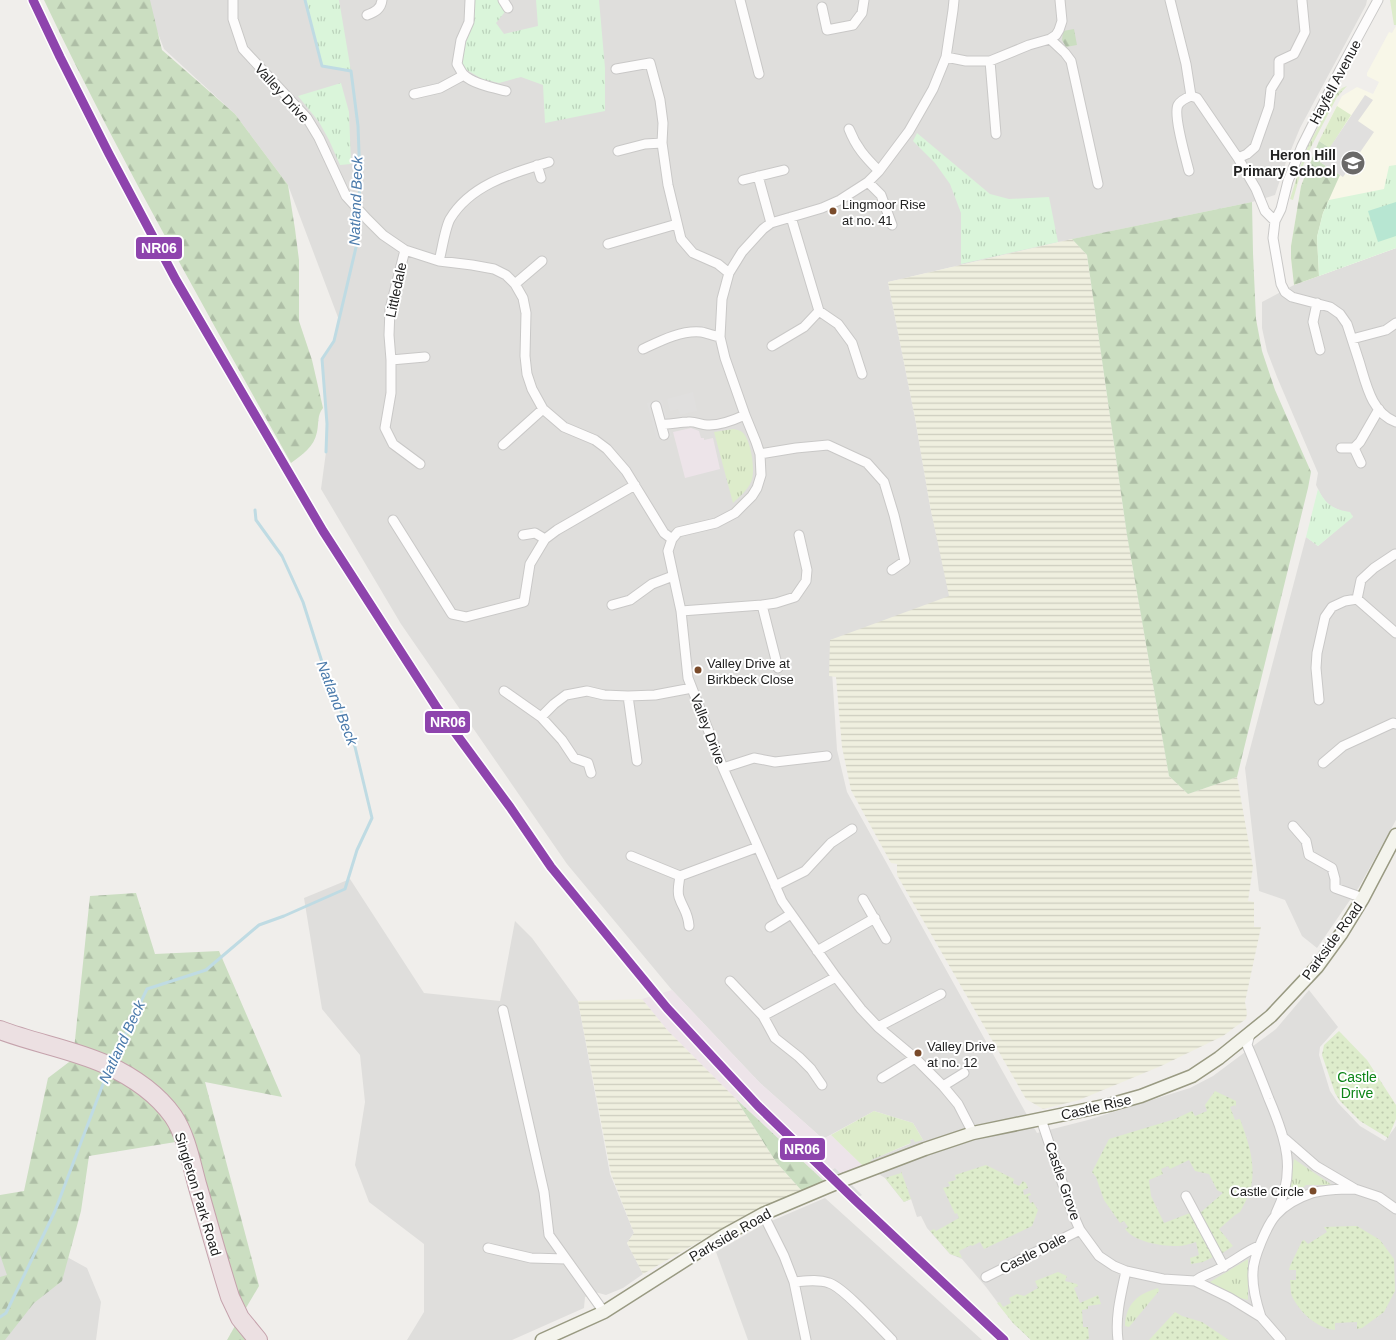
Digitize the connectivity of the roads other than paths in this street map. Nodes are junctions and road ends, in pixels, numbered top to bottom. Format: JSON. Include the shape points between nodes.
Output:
{"nodes":[{"id":1,"x":233,"y":0,"type":"edge"},
{"id":2,"x":382,"y":0,"type":"edge"},
{"id":3,"x":470,"y":0,"type":"edge"},
{"id":4,"x":740,"y":0,"type":"edge"},
{"id":5,"x":864,"y":0,"type":"edge"},
{"id":6,"x":954,"y":0,"type":"edge"},
{"id":7,"x":1060,"y":0,"type":"edge"},
{"id":8,"x":1170,"y":0,"type":"edge"},
{"id":9,"x":1378,"y":0,"type":"edge"},
{"id":10,"x":1302,"y":1,"type":"edge"},
{"id":11,"x":822,"y":7,"type":"dead end"},
{"id":12,"x":367,"y":15,"type":"dead end"},
{"id":13,"x":1050,"y":39,"type":"junction"},
{"id":14,"x":946,"y":57,"type":"junction"},
{"id":15,"x":990,"y":61,"type":"junction"},
{"id":16,"x":616,"y":70,"type":"dead end"},
{"id":17,"x":759,"y":74,"type":"dead end"},
{"id":18,"x":464,"y":75,"type":"junction"},
{"id":19,"x":506,"y":91,"type":"dead end"},
{"id":20,"x":414,"y":94,"type":"dead end"},
{"id":21,"x":1191,"y":96,"type":"junction"},
{"id":22,"x":849,"y":129,"type":"dead end"},
{"id":23,"x":996,"y":134,"type":"dead end"},
{"id":24,"x":662,"y":143,"type":"junction"},
{"id":25,"x":618,"y":151,"type":"dead end"},
{"id":26,"x":1238,"y":158,"type":"junction"},
{"id":27,"x":549,"y":162,"type":"dead end"},
{"id":28,"x":537,"y":166,"type":"junction"},
{"id":29,"x":784,"y":170,"type":"dead end"},
{"id":30,"x":879,"y":171,"type":"junction"},
{"id":31,"x":1189,"y":171,"type":"dead end"},
{"id":32,"x":758,"y":176,"type":"junction"},
{"id":33,"x":541,"y":178,"type":"dead end"},
{"id":34,"x":744,"y":180,"type":"dead end"},
{"id":35,"x":868,"y":182,"type":"junction"},
{"id":36,"x":1098,"y":184,"type":"dead end"},
{"id":37,"x":791,"y":217,"type":"junction"},
{"id":38,"x":1275,"y":221,"type":"junction"},
{"id":39,"x":771,"y":223,"type":"junction"},
{"id":40,"x":677,"y":224,"type":"junction"},
{"id":41,"x":892,"y":225,"type":"dead end"},
{"id":42,"x":608,"y":244,"type":"dead end"},
{"id":43,"x":405,"y":250,"type":"junction"},
{"id":44,"x":439,"y":261,"type":"junction"},
{"id":45,"x":542,"y":261,"type":"dead end"},
{"id":46,"x":729,"y":272,"type":"junction"},
{"id":47,"x":515,"y":284,"type":"junction"},
{"id":48,"x":1317,"y":303,"type":"junction"},
{"id":49,"x":819,"y":311,"type":"junction"},
{"id":50,"x":1396,"y":322,"type":"edge"},
{"id":51,"x":720,"y":337,"type":"junction"},
{"id":52,"x":1352,"y":338,"type":"junction"},
{"id":53,"x":772,"y":346,"type":"dead end"},
{"id":54,"x":643,"y":349,"type":"dead end"},
{"id":55,"x":1320,"y":350,"type":"dead end"},
{"id":56,"x":425,"y":357,"type":"dead end"},
{"id":57,"x":391,"y":360,"type":"junction"},
{"id":58,"x":862,"y":374,"type":"dead end"},
{"id":59,"x":656,"y":406,"type":"dead end"},
{"id":60,"x":543,"y":409,"type":"junction"},
{"id":61,"x":1379,"y":409,"type":"junction"},
{"id":62,"x":745,"y":415,"type":"junction"},
{"id":63,"x":1396,"y":422,"type":"edge"},
{"id":64,"x":661,"y":424,"type":"junction"},
{"id":65,"x":664,"y":435,"type":"dead end"},
{"id":66,"x":502,"y":445,"type":"dead end"},
{"id":67,"x":1341,"y":448,"type":"dead end"},
{"id":68,"x":1354,"y":448,"type":"junction"},
{"id":69,"x":760,"y":454,"type":"junction"},
{"id":70,"x":1361,"y":463,"type":"dead end"},
{"id":71,"x":420,"y":464,"type":"dead end"},
{"id":72,"x":634,"y":485,"type":"junction"},
{"id":73,"x":394,"y":520,"type":"dead end"},
{"id":74,"x":523,"y":535,"type":"dead end"},
{"id":75,"x":799,"y":535,"type":"dead end"},
{"id":76,"x":545,"y":539,"type":"junction"},
{"id":77,"x":672,"y":539,"type":"junction"},
{"id":78,"x":1396,"y":554,"type":"edge"},
{"id":79,"x":892,"y":570,"type":"dead end"},
{"id":80,"x":673,"y":576,"type":"junction"},
{"id":81,"x":1357,"y":600,"type":"junction"},
{"id":82,"x":612,"y":605,"type":"dead end"},
{"id":83,"x":762,"y":605,"type":"junction"},
{"id":84,"x":680,"y":611,"type":"junction"},
{"id":85,"x":1396,"y":633,"type":"edge"},
{"id":86,"x":778,"y":668,"type":"dead end"},
{"id":87,"x":692,"y":688,"type":"junction"},
{"id":88,"x":504,"y":691,"type":"dead end"},
{"id":89,"x":628,"y":696,"type":"junction"},
{"id":90,"x":1319,"y":700,"type":"dead end"},
{"id":91,"x":541,"y":717,"type":"junction"},
{"id":92,"x":1396,"y":724,"type":"edge"},
{"id":93,"x":827,"y":756,"type":"dead end"},
{"id":94,"x":637,"y":761,"type":"dead end"},
{"id":95,"x":1323,"y":763,"type":"dead end"},
{"id":96,"x":723,"y":768,"type":"junction"},
{"id":97,"x":591,"y":773,"type":"dead end"},
{"id":98,"x":1293,"y":826,"type":"dead end"},
{"id":99,"x":852,"y":829,"type":"dead end"},
{"id":100,"x":1396,"y":835,"type":"edge"},
{"id":101,"x":758,"y":848,"type":"junction"},
{"id":102,"x":631,"y":856,"type":"dead end"},
{"id":103,"x":680,"y":876,"type":"junction"},
{"id":104,"x":775,"y":886,"type":"junction"},
{"id":105,"x":863,"y":898,"type":"dead end"},
{"id":106,"x":1363,"y":898,"type":"junction"},
{"id":107,"x":791,"y":914,"type":"junction"},
{"id":108,"x":875,"y":918,"type":"junction"},
{"id":109,"x":689,"y":926,"type":"dead end"},
{"id":110,"x":770,"y":927,"type":"dead end"},
{"id":111,"x":886,"y":939,"type":"dead end"},
{"id":112,"x":817,"y":951,"type":"junction"},
{"id":113,"x":836,"y":977,"type":"junction"},
{"id":114,"x":730,"y":981,"type":"dead end"},
{"id":115,"x":941,"y":994,"type":"dead end"},
{"id":116,"x":503,"y":1010,"type":"dead end"},
{"id":117,"x":763,"y":1016,"type":"junction"},
{"id":118,"x":878,"y":1027,"type":"junction"},
{"id":119,"x":0,"y":1030,"type":"edge"},
{"id":120,"x":1250,"y":1034,"type":"junction"},
{"id":121,"x":915,"y":1058,"type":"junction"},
{"id":122,"x":964,"y":1073,"type":"dead end"},
{"id":123,"x":882,"y":1078,"type":"dead end"},
{"id":124,"x":822,"y":1085,"type":"dead end"},
{"id":125,"x":943,"y":1086,"type":"junction"},
{"id":126,"x":1041,"y":1119,"type":"junction"},
{"id":127,"x":973,"y":1133,"type":"junction"},
{"id":128,"x":1285,"y":1139,"type":"junction"},
{"id":129,"x":928,"y":1148,"type":"joint"},
{"id":130,"x":1354,"y":1189,"type":"junction"},
{"id":131,"x":1186,"y":1196,"type":"dead end"},
{"id":132,"x":1396,"y":1209,"type":"edge"},
{"id":133,"x":763,"y":1214,"type":"junction"},
{"id":134,"x":1275,"y":1216,"type":"junction"},
{"id":135,"x":1080,"y":1230,"type":"junction"},
{"id":136,"x":1258,"y":1246,"type":"junction"},
{"id":137,"x":488,"y":1248,"type":"dead end"},
{"id":138,"x":566,"y":1259,"type":"junction"},
{"id":139,"x":1224,"y":1266,"type":"junction"},
{"id":140,"x":1126,"y":1271,"type":"junction"},
{"id":141,"x":986,"y":1277,"type":"dead end"},
{"id":142,"x":1196,"y":1281,"type":"junction"},
{"id":143,"x":794,"y":1282,"type":"junction"},
{"id":144,"x":604,"y":1312,"type":"junction"},
{"id":145,"x":1261,"y":1317,"type":"junction"},
{"id":146,"x":258,"y":1340,"type":"edge"},
{"id":147,"x":542,"y":1340,"type":"edge"},
{"id":148,"x":806,"y":1340,"type":"edge"},
{"id":149,"x":892,"y":1340,"type":"edge"},
{"id":150,"x":1118,"y":1340,"type":"edge"},
{"id":151,"x":1281,"y":1340,"type":"edge"}],
"edges":[{"from":1,"to":43,"type":"street","name":"Valley Drive","via":[[233,19],[243,49],[307,118],[346,196],[383,235]]},
{"from":2,"to":12,"type":"street","via":[[376,12]]},
{"from":3,"to":18,"type":"street","via":[[469,22],[461,40],[457,64]]},
{"from":4,"to":17,"type":"street"},
{"from":5,"to":11,"type":"street","via":[[862,13],[852,25],[827,30]]},
{"from":6,"to":14,"type":"street"},
{"from":7,"to":13,"type":"street","via":[[1062,22],[1056,35]]},
{"from":8,"to":21,"type":"street"},
{"from":9,"to":38,"type":"street","name":"Hayfell Avenue","via":[[1302,146]]},
{"from":10,"to":26,"type":"street","via":[[1305,32],[1294,54],[1279,61],[1279,76],[1271,89],[1269,108],[1255,147]]},
{"from":13,"to":15,"type":"street"},
{"from":13,"to":36,"type":"street","via":[[1071,61]]},
{"from":14,"to":15,"type":"street"},
{"from":14,"to":30,"type":"street","via":[[909,131]]},
{"from":15,"to":23,"type":"street"},
{"from":16,"to":24,"type":"street","via":[[650,63],[660,100]]},
{"from":18,"to":19,"type":"street"},
{"from":18,"to":20,"type":"street","via":[[440,88]]},
{"from":21,"to":26,"type":"street","via":[[1197,98]]},
{"from":21,"to":31,"type":"street","via":[[1178,103],[1176,110]]},
{"from":22,"to":30,"type":"street","via":[[862,154]]},
{"from":24,"to":25,"type":"street"},
{"from":24,"to":40,"type":"street"},
{"from":26,"to":38,"type":"street","via":[[1265,211]]},
{"from":27,"to":28,"type":"street"},
{"from":28,"to":33,"type":"street"},
{"from":28,"to":44,"type":"street","via":[[485,185],[462,204],[450,220]]},
{"from":29,"to":32,"type":"street"},
{"from":30,"to":35,"type":"street"},
{"from":32,"to":34,"type":"street"},
{"from":32,"to":39,"type":"street"},
{"from":35,"to":37,"type":"street","via":[[840,200]]},
{"from":35,"to":41,"type":"street","via":[[881,195]]},
{"from":37,"to":39,"type":"street"},
{"from":37,"to":49,"type":"street"},
{"from":38,"to":48,"type":"street","name":"Hayfell Avenue","via":[[1274,248],[1285,292]]},
{"from":39,"to":46,"type":"street","via":[[742,252]]},
{"from":40,"to":42,"type":"street"},
{"from":40,"to":46,"type":"street","via":[[681,239],[694,253]]},
{"from":43,"to":44,"type":"street","name":"Valley Drive"},
{"from":43,"to":57,"type":"street","name":"Littledale","via":[[390,309]]},
{"from":44,"to":47,"type":"street","name":"Valley Drive","via":[[494,269]]},
{"from":45,"to":47,"type":"street"},
{"from":46,"to":51,"type":"street","via":[[722,299]]},
{"from":47,"to":60,"type":"street","via":[[526,312],[527,374]]},
{"from":48,"to":52,"type":"street","via":[[1340,314]]},
{"from":48,"to":55,"type":"street","via":[[1313,322]]},
{"from":49,"to":53,"type":"street","via":[[804,327]]},
{"from":49,"to":58,"type":"street","via":[[838,324],[852,343]]},
{"from":50,"to":52,"type":"street","via":[[1386,330]]},
{"from":51,"to":54,"type":"street","via":[[700,332],[681,334]]},
{"from":51,"to":62,"type":"street"},
{"from":52,"to":61,"type":"street","via":[[1368,392]]},
{"from":56,"to":57,"type":"street"},
{"from":57,"to":71,"type":"street","name":"Littledale","via":[[391,393],[385,428],[393,444]]},
{"from":59,"to":64,"type":"street"},
{"from":60,"to":66,"type":"street"},
{"from":60,"to":72,"type":"street","via":[[564,427],[595,440],[607,449]]},
{"from":61,"to":63,"type":"street"},
{"from":61,"to":68,"type":"street","via":[[1365,436]]},
{"from":62,"to":64,"type":"street","via":[[711,425],[691,421]]},
{"from":62,"to":69,"type":"street"},
{"from":64,"to":65,"type":"street"},
{"from":67,"to":68,"type":"street"},
{"from":68,"to":70,"type":"street"},
{"from":69,"to":77,"type":"street","via":[[759,482],[744,505],[727,518],[678,532]]},
{"from":69,"to":79,"type":"street","via":[[828,445],[867,463],[884,482],[905,561]]},
{"from":72,"to":76,"type":"street"},
{"from":72,"to":77,"type":"street","via":[[664,533]]},
{"from":73,"to":76,"type":"street","via":[[452,614],[466,618],[524,602],[530,564]]},
{"from":74,"to":76,"type":"street","via":[[535,533]]},
{"from":75,"to":83,"type":"street","via":[[807,570],[806,581],[795,597]]},
{"from":77,"to":80,"type":"street","name":"Valley Drive","via":[[668,551]]},
{"from":78,"to":81,"type":"street","via":[[1361,580]]},
{"from":80,"to":82,"type":"street","via":[[652,584],[630,600]]},
{"from":80,"to":84,"type":"street","name":"Valley Drive"},
{"from":81,"to":85,"type":"street"},
{"from":81,"to":90,"type":"street","via":[[1332,607],[1325,617],[1317,653]]},
{"from":83,"to":84,"type":"street"},
{"from":83,"to":86,"type":"street"},
{"from":84,"to":87,"type":"street","name":"Valley Drive"},
{"from":87,"to":89,"type":"street"},
{"from":87,"to":96,"type":"street","name":"Valley Drive"},
{"from":88,"to":91,"type":"street"},
{"from":89,"to":91,"type":"street","via":[[587,691],[566,695]]},
{"from":89,"to":94,"type":"street"},
{"from":91,"to":97,"type":"street","via":[[574,758],[588,764]]},
{"from":92,"to":95,"type":"street","via":[[1343,746]]},
{"from":93,"to":96,"type":"street","via":[[775,762],[754,758]]},
{"from":96,"to":101,"type":"street","name":"Valley Drive"},
{"from":98,"to":106,"type":"street","via":[[1306,841],[1309,855],[1332,868],[1335,888]]},
{"from":99,"to":104,"type":"street","via":[[831,843],[804,871]]},
{"from":100,"to":106,"type":"street","name":"Parkside Road"},
{"from":101,"to":103,"type":"street"},
{"from":101,"to":104,"type":"street","name":"Valley Drive"},
{"from":102,"to":103,"type":"street"},
{"from":103,"to":109,"type":"street","via":[[679,897],[688,915]]},
{"from":104,"to":107,"type":"street","name":"Valley Drive"},
{"from":105,"to":108,"type":"street"},
{"from":106,"to":120,"type":"street","name":"Parkside Road","via":[[1316,967],[1272,1016]]},
{"from":107,"to":110,"type":"street"},
{"from":107,"to":112,"type":"street","name":"Valley Drive"},
{"from":108,"to":111,"type":"street"},
{"from":108,"to":112,"type":"street"},
{"from":112,"to":113,"type":"street","name":"Valley Drive"},
{"from":113,"to":117,"type":"street"},
{"from":113,"to":118,"type":"street","name":"Valley Drive"},
{"from":114,"to":117,"type":"street"},
{"from":115,"to":118,"type":"street"},
{"from":116,"to":138,"type":"street","via":[[544,1192],[550,1235]]},
{"from":117,"to":124,"type":"street","via":[[775,1038],[811,1069]]},
{"from":118,"to":121,"type":"street","name":"Valley Drive"},
{"from":119,"to":146,"type":"highway","name":"Singleton Park Road","via":[[104,1064],[132,1078],[153,1093],[174,1117],[186,1143],[230,1297],[240,1318]]},
{"from":120,"to":126,"type":"street","name":"Castle Rise","via":[[1192,1076],[1173,1084],[1108,1105]]},
{"from":120,"to":128,"type":"street","via":[[1248,1045]]},
{"from":121,"to":123,"type":"street"},
{"from":121,"to":125,"type":"street","name":"Valley Drive"},
{"from":122,"to":125,"type":"street"},
{"from":125,"to":127,"type":"street","name":"Valley Drive","via":[[958,1104]]},
{"from":126,"to":127,"type":"street","name":"Castle Rise"},
{"from":126,"to":135,"type":"street","name":"Castle Grove"},
{"from":127,"to":129,"type":"street","name":"Castle Rise"},
{"from":128,"to":130,"type":"street","via":[[1316,1166]]},
{"from":128,"to":134,"type":"street","via":[[1286,1186]]},
{"from":129,"to":133,"type":"street","name":"Parkside Road","via":[[846,1178]]},
{"from":130,"to":132,"type":"street","via":[[1379,1197]]},
{"from":130,"to":134,"type":"street","via":[[1314,1193]]},
{"from":131,"to":139,"type":"street"},
{"from":133,"to":143,"type":"street"},
{"from":133,"to":144,"type":"street","name":"Parkside Road","via":[[722,1236]]},
{"from":134,"to":136,"type":"street"},
{"from":135,"to":140,"type":"street","name":"Castle Grove","via":[[1099,1256]]},
{"from":135,"to":141,"type":"street","name":"Castle Dale"},
{"from":136,"to":139,"type":"street"},
{"from":136,"to":145,"type":"street","via":[[1252,1269]]},
{"from":137,"to":138,"type":"street","via":[[531,1258]]},
{"from":138,"to":144,"type":"street"},
{"from":139,"to":142,"type":"street"},
{"from":140,"to":142,"type":"street","name":"Castle Grove","via":[[1163,1279]]},
{"from":140,"to":150,"type":"street","via":[[1116,1329]]},
{"from":142,"to":145,"type":"street","name":"Castle Grove"},
{"from":143,"to":148,"type":"street"},
{"from":143,"to":149,"type":"street","via":[[831,1283]]},
{"from":144,"to":147,"type":"street","name":"Parkside Road"},
{"from":145,"to":151,"type":"street","name":"Castle Grove"}]}
